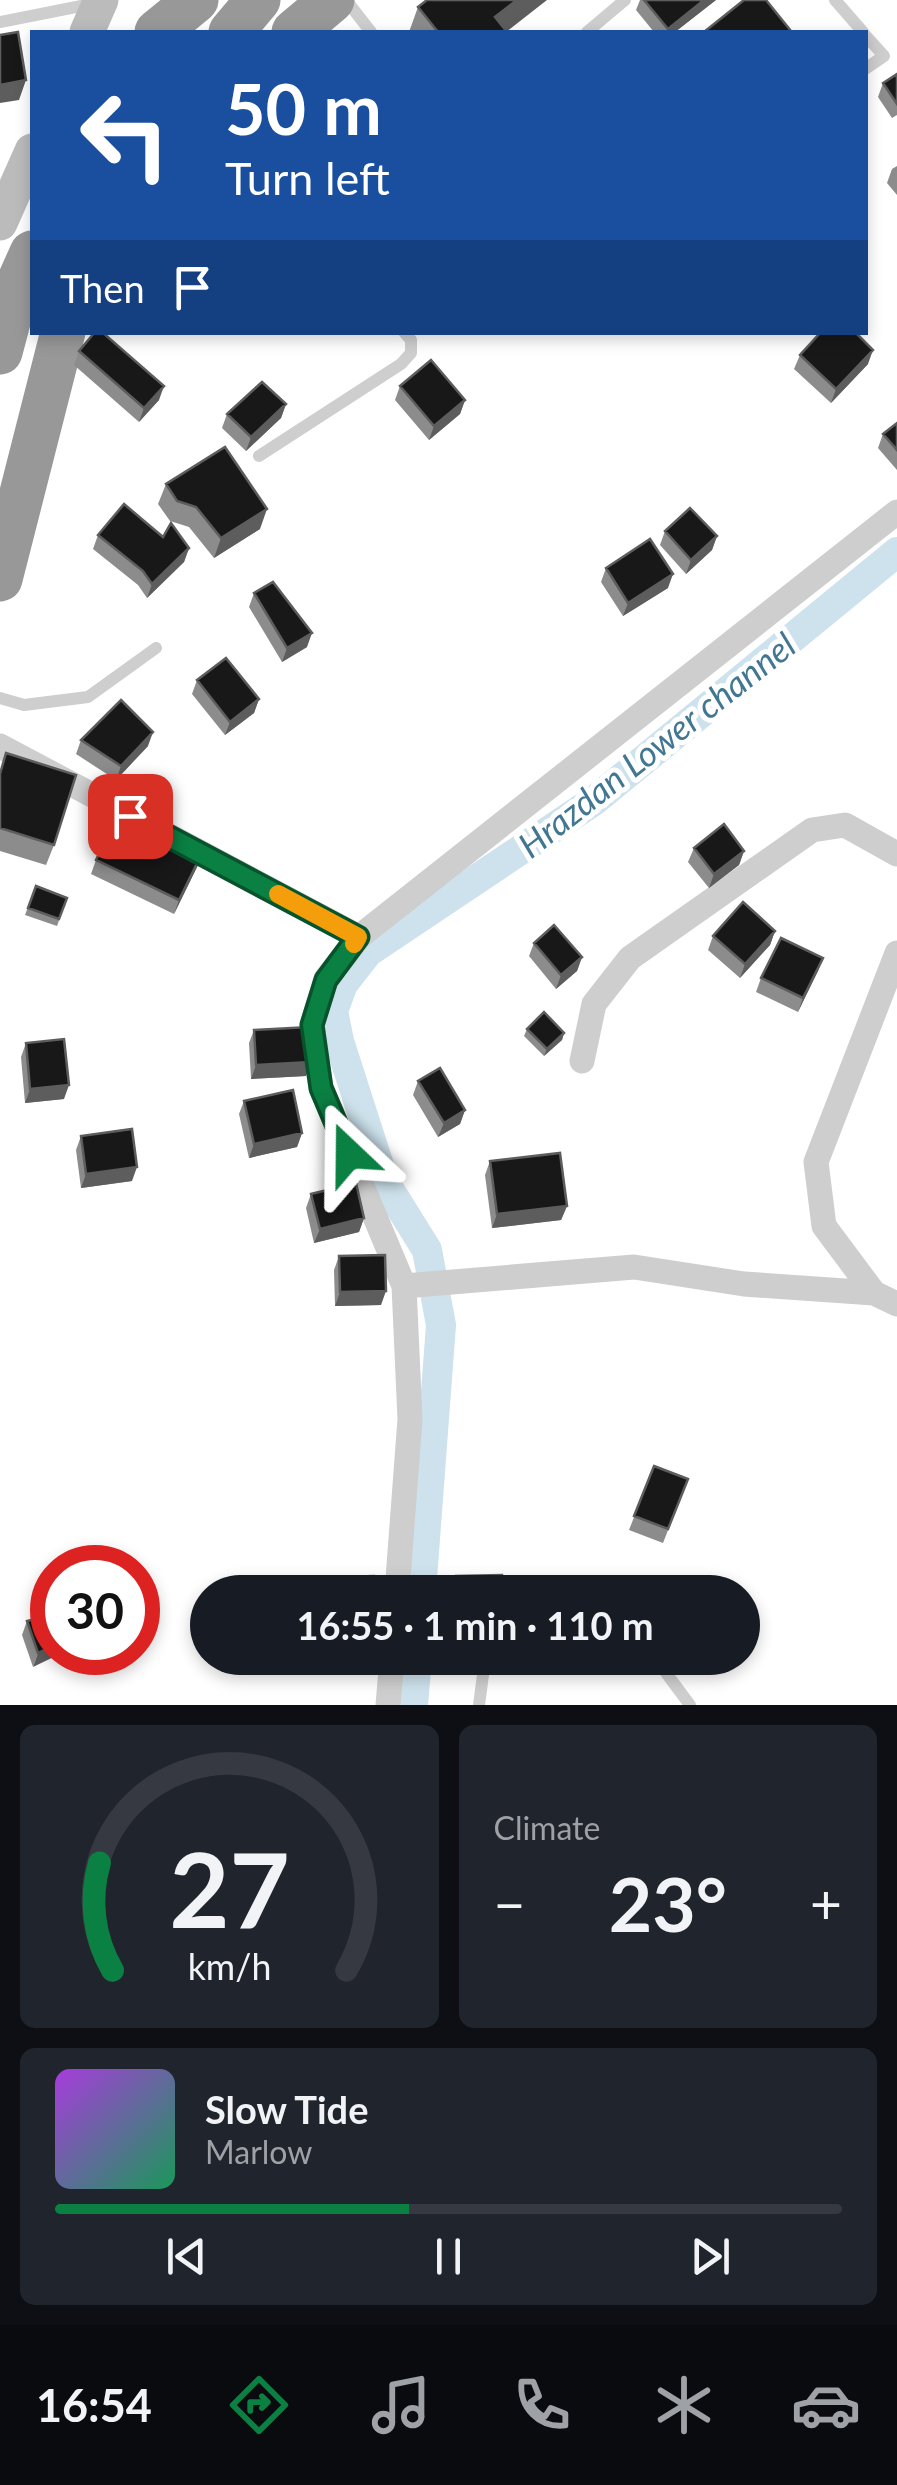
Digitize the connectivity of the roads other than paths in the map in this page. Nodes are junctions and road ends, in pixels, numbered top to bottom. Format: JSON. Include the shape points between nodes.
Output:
{"nodes":[{"id":1,"x":159,"y":0,"type":"edge"},
{"id":2,"x":196,"y":0,"type":"edge"},
{"id":3,"x":258,"y":0,"type":"edge"},
{"id":4,"x":332,"y":0,"type":"edge"},
{"id":5,"x":346,"y":0,"type":"edge"},
{"id":6,"x":625,"y":0,"type":"edge"},
{"id":7,"x":835,"y":0,"type":"edge"},
{"id":8,"x":96,"y":11,"type":"edge"},
{"id":9,"x":0,"y":22,"type":"edge"},
{"id":10,"x":142,"y":30,"type":"edge"},
{"id":11,"x":158,"y":30,"type":"edge"},
{"id":12,"x":233,"y":30,"type":"edge"},
{"id":13,"x":296,"y":30,"type":"edge"},
{"id":14,"x":369,"y":30,"type":"edge"},
{"id":15,"x":588,"y":30,"type":"edge"},
{"id":16,"x":861,"y":30,"type":"edge"},
{"id":17,"x":868,"y":38,"type":"edge"},
{"id":18,"x":890,"y":57,"type":"edge"},
{"id":19,"x":30,"y":156,"type":"edge"},
{"id":20,"x":0,"y":223,"type":"edge"},
{"id":21,"x":30,"y":257,"type":"edge"},
{"id":22,"x":61,"y":335,"type":"edge"},
{"id":23,"x":407,"y":335,"type":"edge"},
{"id":24,"x":0,"y":352,"type":"edge"},
{"id":25,"x":259,"y":456,"type":"dead end"},
{"id":26,"x":897,"y":512,"type":"edge"},
{"id":27,"x":0,"y":579,"type":"edge"},
{"id":28,"x":156,"y":648,"type":"dead end"},
{"id":29,"x":0,"y":698,"type":"edge"},
{"id":30,"x":0,"y":746,"type":"edge"},
{"id":31,"x":897,"y":854,"type":"edge"},
{"id":32,"x":358,"y":937,"type":"junction"},
{"id":33,"x":897,"y":953,"type":"edge"},
{"id":34,"x":582,"y":1061,"type":"dead end"},
{"id":35,"x":412,"y":1286,"type":"junction"},
{"id":36,"x":886,"y":1299,"type":"edge"},
{"id":37,"x":398,"y":1575,"type":"edge"},
{"id":38,"x":391,"y":1675,"type":"edge"},
{"id":39,"x":483,"y":1675,"type":"edge"},
{"id":40,"x":668,"y":1675,"type":"edge"},
{"id":41,"x":388,"y":1705,"type":"edge"},
{"id":42,"x":479,"y":1705,"type":"edge"},
{"id":43,"x":690,"y":1705,"type":"edge"}],
"edges":[{"from":1,"to":10,"type":"highway"},
{"from":2,"to":11,"type":"highway"},
{"from":3,"to":12,"type":"highway"},
{"from":4,"to":13,"type":"highway"},
{"from":5,"to":14,"type":"lane"},
{"from":6,"to":15,"type":"lane"},
{"from":7,"to":16,"type":"lane"},
{"from":8,"to":9,"type":"lane"},
{"from":17,"to":18,"type":"lane"},
{"from":19,"to":20,"type":"main road"},
{"from":21,"to":24,"type":"highway"},
{"from":22,"to":27,"type":"highway"},
{"from":23,"to":25,"type":"lane","via":[[411,352],[401,364]]},
{"from":26,"to":32,"type":"street"},
{"from":28,"to":29,"type":"lane","via":[[88,697],[24,705]]},
{"from":30,"to":32,"type":"street"},
{"from":31,"to":34,"type":"street","via":[[845,824],[812,830],[630,958],[594,1004]]},
{"from":32,"to":35,"type":"street","via":[[326,980],[312,1025],[321,1088]]},
{"from":33,"to":36,"type":"street","via":[[816,1162],[824,1226]]},
{"from":35,"to":36,"type":"street","via":[[634,1267]]},
{"from":35,"to":37,"type":"street"},
{"from":38,"to":41,"type":"street"},
{"from":39,"to":42,"type":"lane"},
{"from":40,"to":43,"type":"lane"}]}
